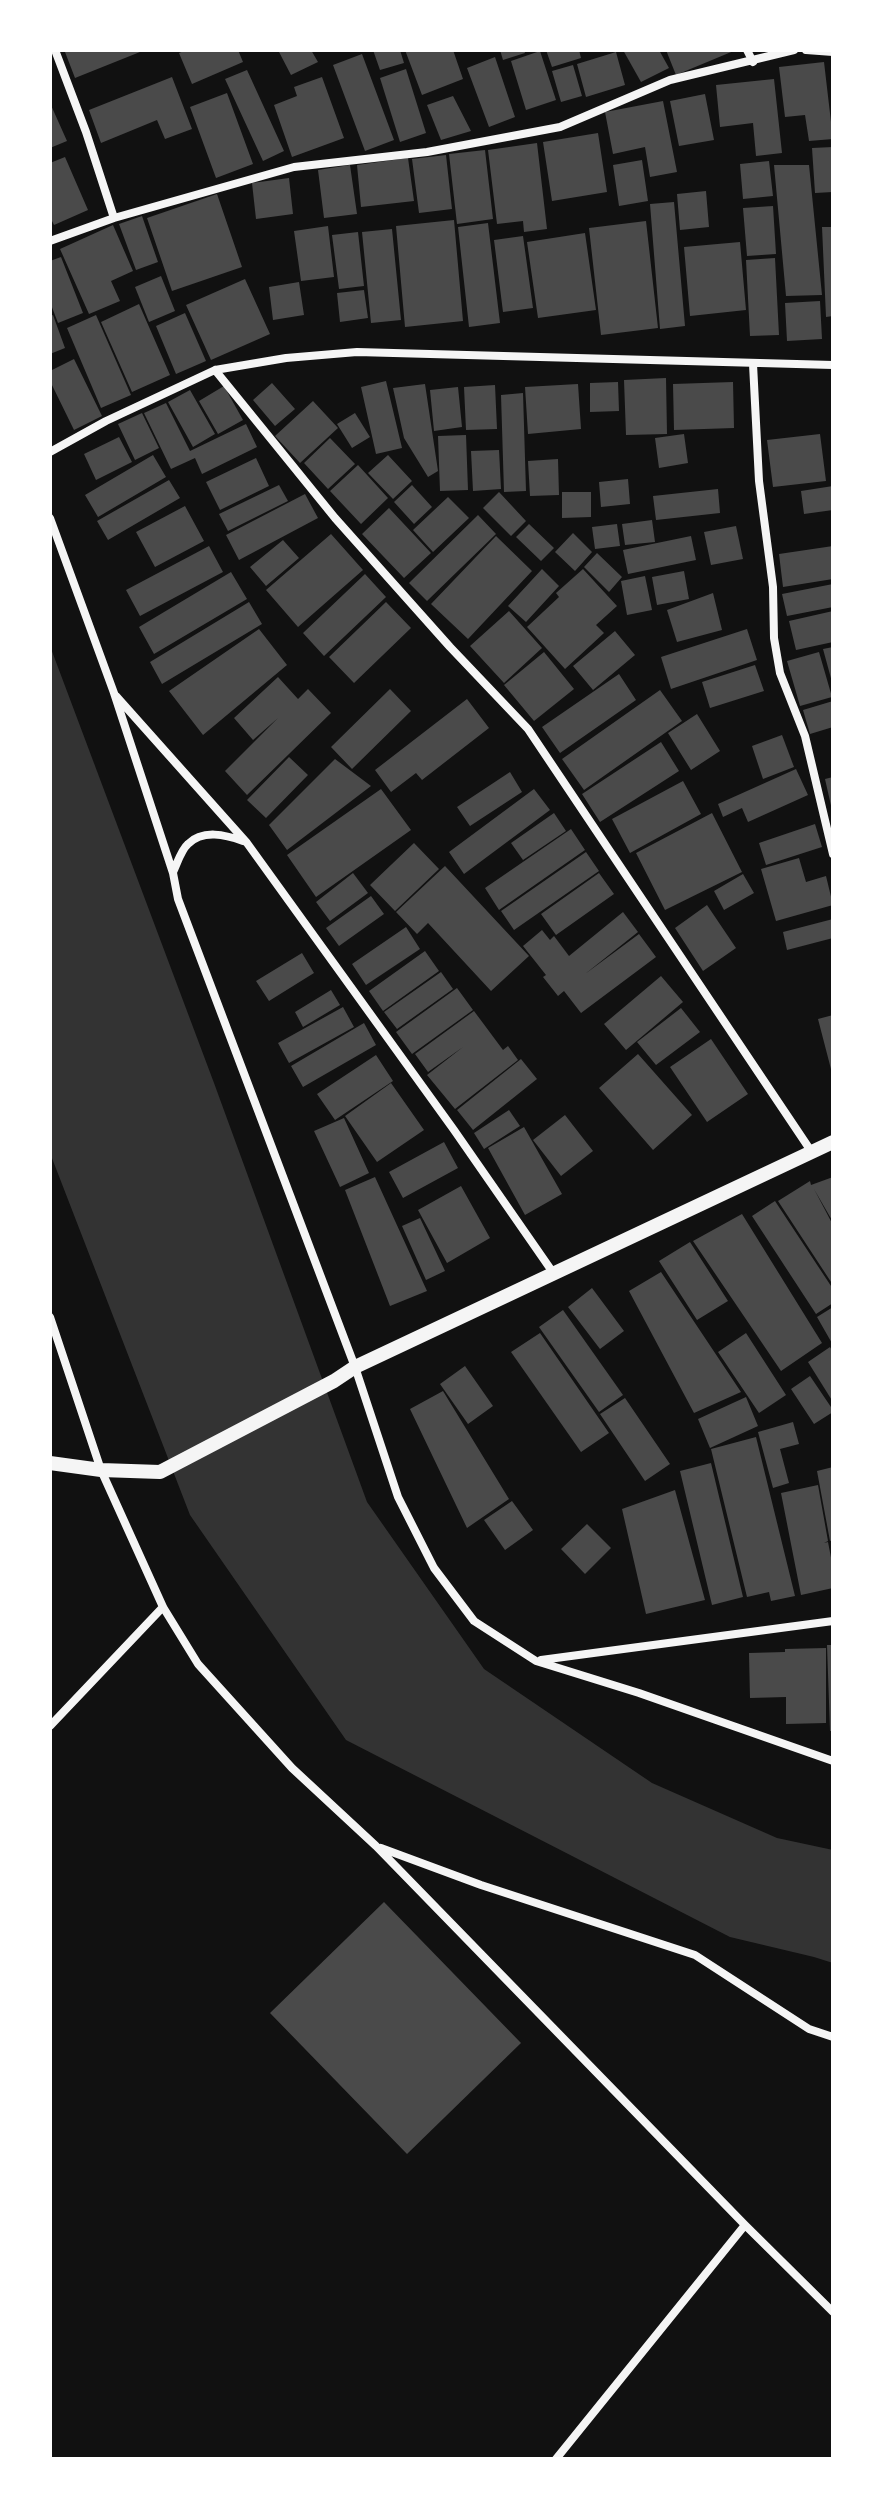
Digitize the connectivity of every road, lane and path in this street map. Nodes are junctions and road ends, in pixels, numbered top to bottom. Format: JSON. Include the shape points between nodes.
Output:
{"nodes":[{"id":1,"x":55,"y":50,"type":"edge"},
{"id":2,"x":747,"y":50,"type":"edge"},
{"id":3,"x":794,"y":50,"type":"edge"},
{"id":4,"x":806,"y":50,"type":"edge"},
{"id":5,"x":833,"y":52,"type":"edge"},
{"id":6,"x":753,"y":62,"type":"junction"},
{"id":7,"x":114,"y":218,"type":"junction"},
{"id":8,"x":50,"y":241,"type":"edge"},
{"id":9,"x":753,"y":364,"type":"junction"},
{"id":10,"x":833,"y":365,"type":"edge"},
{"id":11,"x":215,"y":370,"type":"junction"},
{"id":12,"x":50,"y":452,"type":"edge"},
{"id":13,"x":50,"y":518,"type":"edge"},
{"id":14,"x":114,"y":693,"type":"junction"},
{"id":15,"x":247,"y":843,"type":"junction"},
{"id":16,"x":833,"y":854,"type":"edge"},
{"id":17,"x":173,"y":873,"type":"junction"},
{"id":18,"x":833,"y":1142,"type":"edge"},
{"id":19,"x":811,"y":1151,"type":"junction"},
{"id":20,"x":555,"y":1275,"type":"junction"},
{"id":21,"x":50,"y":1317,"type":"edge"},
{"id":22,"x":355,"y":1367,"type":"junction"},
{"id":23,"x":50,"y":1463,"type":"edge"},
{"id":24,"x":101,"y":1470,"type":"junction"},
{"id":25,"x":163,"y":1607,"type":"junction"},
{"id":26,"x":833,"y":1621,"type":"edge"},
{"id":27,"x":536,"y":1661,"type":"junction"},
{"id":28,"x":50,"y":1726,"type":"edge"},
{"id":29,"x":833,"y":1761,"type":"edge"},
{"id":30,"x":376,"y":1846,"type":"junction"},
{"id":31,"x":833,"y":2037,"type":"edge"},
{"id":32,"x":745,"y":2225,"type":"junction"},
{"id":33,"x":833,"y":2312,"type":"edge"},
{"id":34,"x":556,"y":2459,"type":"edge"}],
"edges":[{"from":1,"to":7,"type":"street"},
{"from":2,"to":6,"type":"street"},
{"from":3,"to":6,"type":"street"},
{"from":4,"to":5,"type":"street"},
{"from":6,"to":7,"type":"street","via":[[670,80],[560,127],[427,152],[294,167]]},
{"from":7,"to":8,"type":"street"},
{"from":9,"to":10,"type":"street"},
{"from":9,"to":11,"type":"street","via":[[357,352]]},
{"from":9,"to":16,"type":"street","via":[[774,638],[780,673],[805,736]]},
{"from":11,"to":12,"type":"street"},
{"from":11,"to":19,"type":"street","via":[[335,518],[528,729]]},
{"from":13,"to":14,"type":"street"},
{"from":14,"to":15,"type":"street"},
{"from":14,"to":17,"type":"street"},
{"from":15,"to":17,"type":"street","via":[[206,834],[188,844]]},
{"from":15,"to":20,"type":"street"},
{"from":17,"to":22,"type":"street","via":[[178,899]]},
{"from":18,"to":19,"type":"street"},
{"from":19,"to":20,"type":"street"},
{"from":20,"to":22,"type":"street"},
{"from":21,"to":24,"type":"street"},
{"from":22,"to":24,"type":"street","via":[[160,1472]]},
{"from":22,"to":27,"type":"street","via":[[398,1497],[434,1568],[474,1621]]},
{"from":23,"to":24,"type":"street"},
{"from":24,"to":25,"type":"street"},
{"from":25,"to":28,"type":"street"},
{"from":25,"to":30,"type":"street","via":[[198,1664],[292,1768]]},
{"from":26,"to":27,"type":"street"},
{"from":27,"to":29,"type":"street"},
{"from":30,"to":31,"type":"street","via":[[695,1955],[809,2029]]},
{"from":30,"to":32,"type":"street"},
{"from":32,"to":33,"type":"street"},
{"from":32,"to":34,"type":"street"}]}
